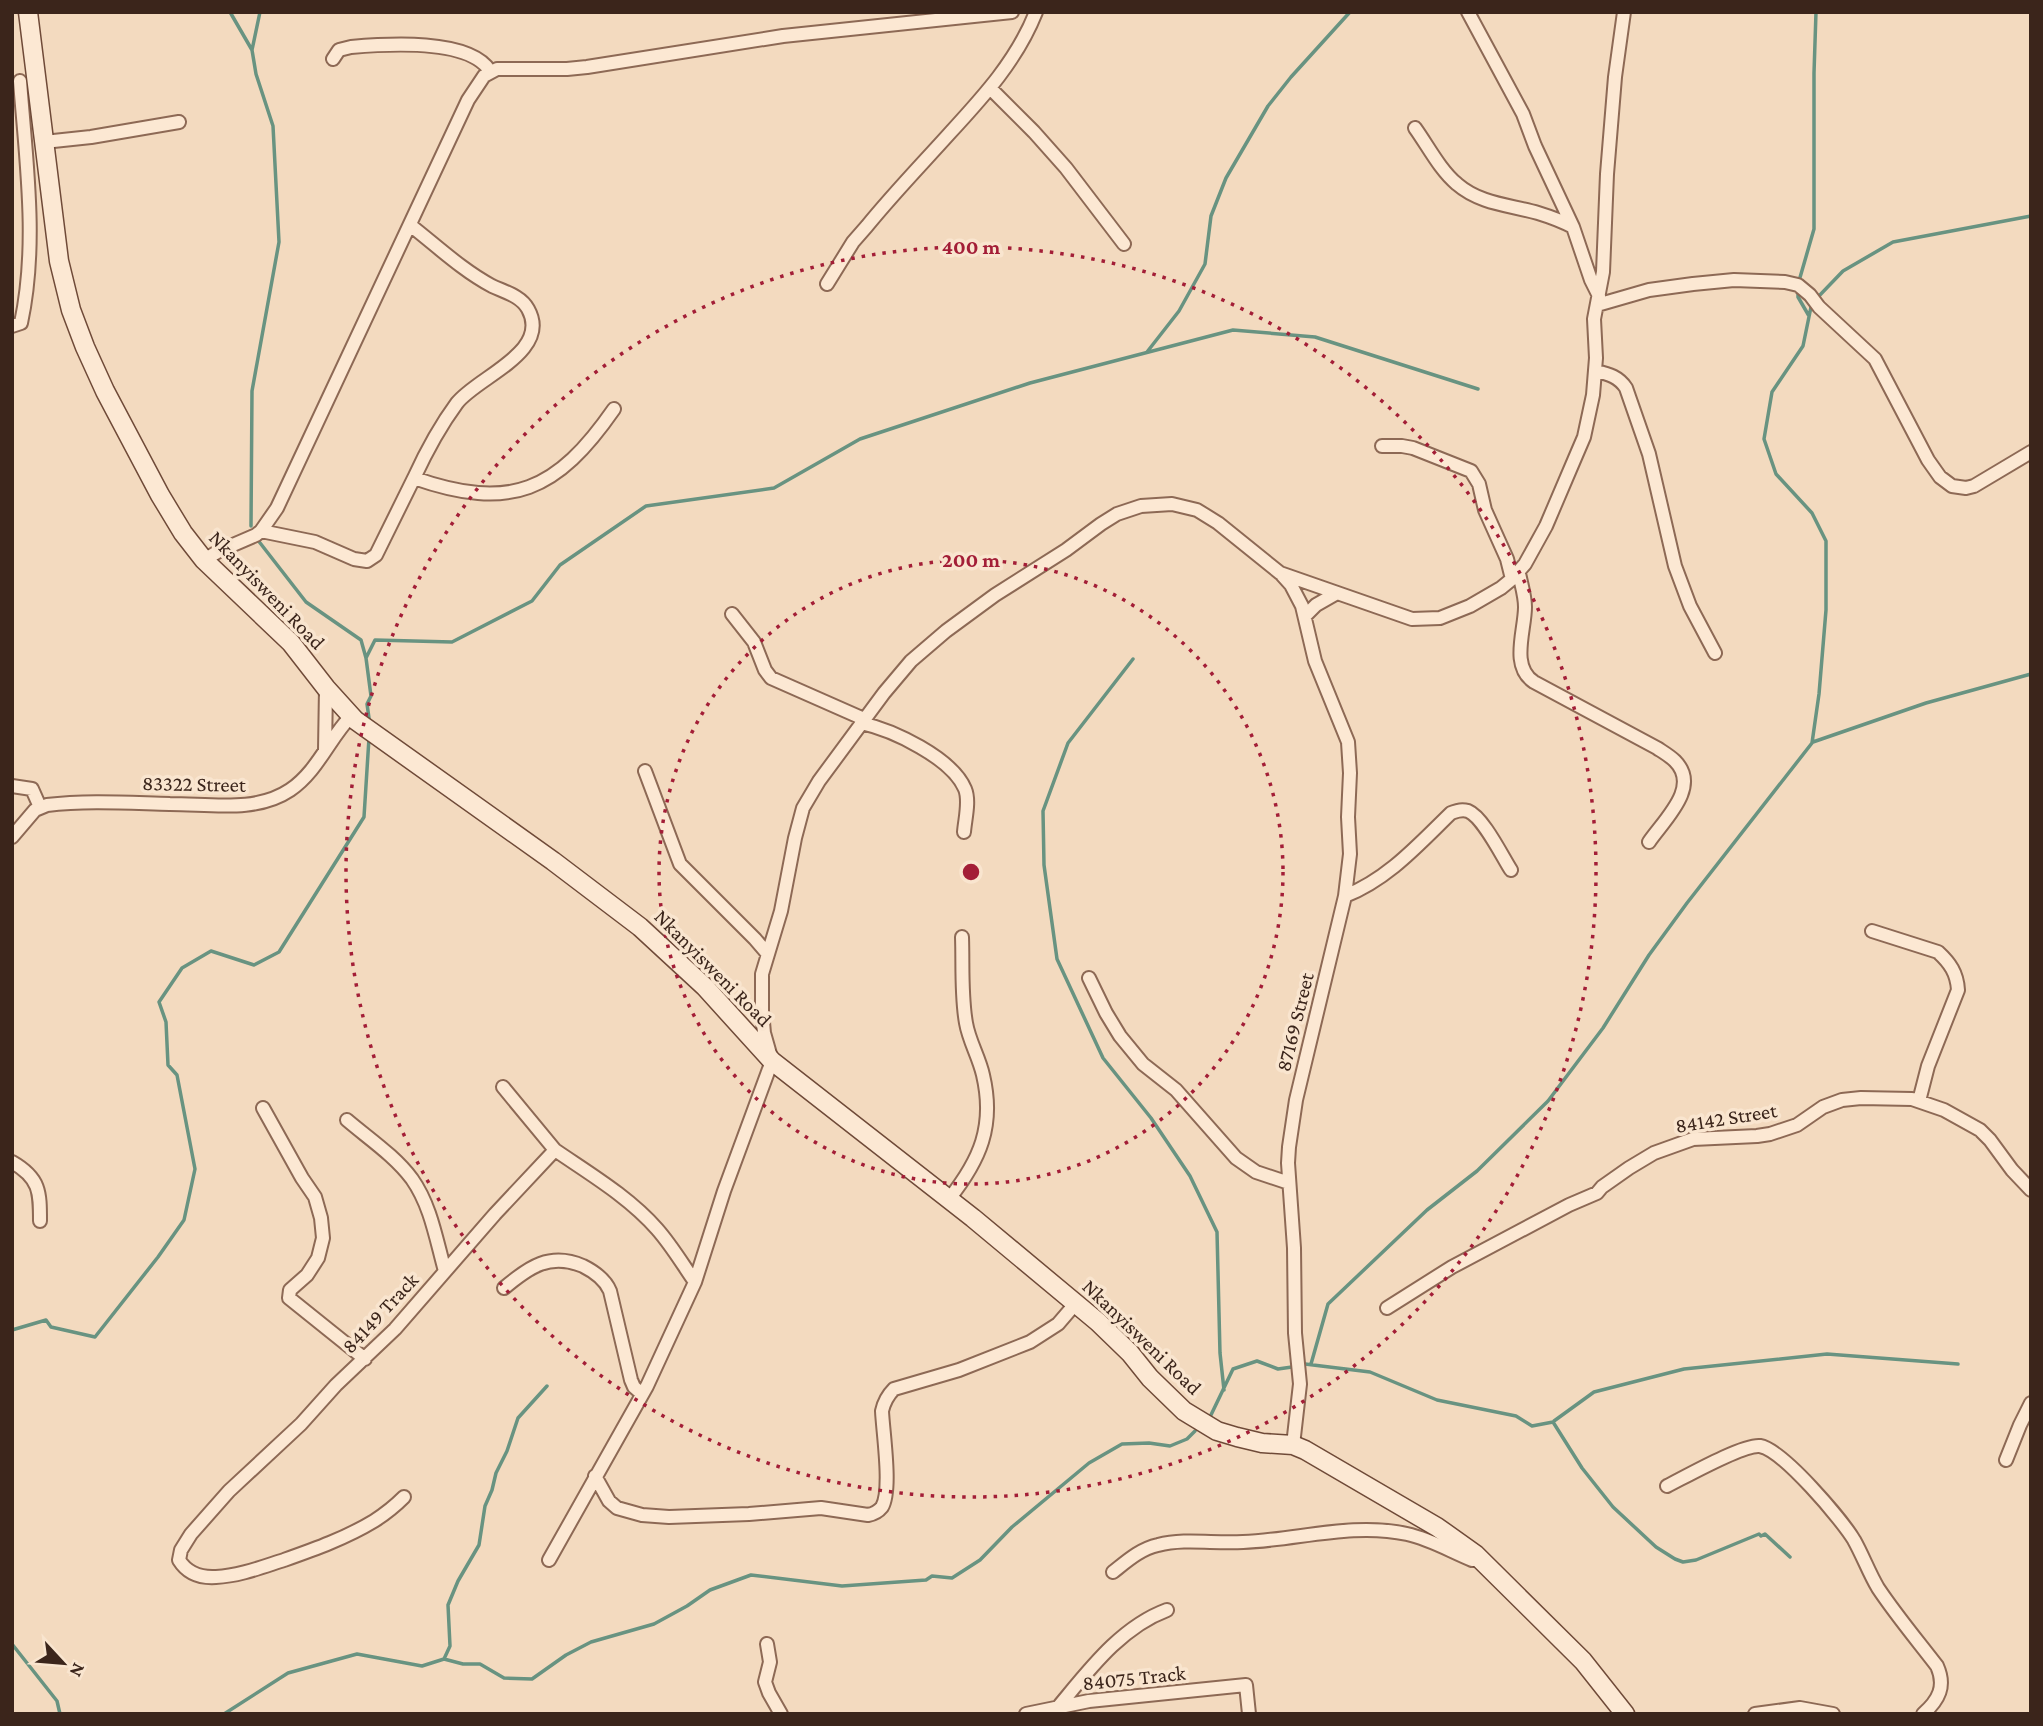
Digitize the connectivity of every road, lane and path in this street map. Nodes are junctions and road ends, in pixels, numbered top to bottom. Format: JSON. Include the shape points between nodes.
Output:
{"nodes":[{"id":1,"x":28,"y":12,"type":"edge"},
{"id":2,"x":1012,"y":12,"type":"edge"},
{"id":3,"x":1036,"y":12,"type":"edge"},
{"id":4,"x":1468,"y":12,"type":"edge"},
{"id":5,"x":1624,"y":12,"type":"edge"},
{"id":6,"x":333,"y":59,"type":"dead end"},
{"id":7,"x":490,"y":71,"type":"junction"},
{"id":8,"x":22,"y":80,"type":"edge"},
{"id":9,"x":990,"y":88,"type":"junction"},
{"id":10,"x":179,"y":122,"type":"dead end"},
{"id":11,"x":1415,"y":128,"type":"dead end"},
{"id":12,"x":44,"y":142,"type":"junction"},
{"id":13,"x":410,"y":225,"type":"junction"},
{"id":14,"x":1573,"y":227,"type":"junction"},
{"id":15,"x":1124,"y":244,"type":"dead end"},
{"id":16,"x":827,"y":284,"type":"dead end"},
{"id":17,"x":1598,"y":301,"type":"junction"},
{"id":18,"x":12,"y":326,"type":"edge"},
{"id":19,"x":1596,"y":371,"type":"junction"},
{"id":20,"x":614,"y":409,"type":"dead end"},
{"id":21,"x":1382,"y":446,"type":"dead end"},
{"id":22,"x":2031,"y":452,"type":"edge"},
{"id":23,"x":414,"y":478,"type":"junction"},
{"id":24,"x":261,"y":531,"type":"junction"},
{"id":25,"x":204,"y":561,"type":"junction"},
{"id":26,"x":1280,"y":573,"type":"junction"},
{"id":27,"x":1515,"y":576,"type":"junction"},
{"id":28,"x":1337,"y":593,"type":"junction"},
{"id":29,"x":732,"y":614,"type":"dead end"},
{"id":30,"x":1305,"y":616,"type":"junction"},
{"id":31,"x":1715,"y":653,"type":"dead end"},
{"id":32,"x":326,"y":688,"type":"junction"},
{"id":33,"x":351,"y":716,"type":"junction"},
{"id":34,"x":863,"y":721,"type":"junction"},
{"id":35,"x":325,"y":750,"type":"junction"},
{"id":36,"x":645,"y":771,"type":"dead end"},
{"id":37,"x":12,"y":786,"type":"edge"},
{"id":38,"x":40,"y":807,"type":"junction"},
{"id":39,"x":964,"y":832,"type":"dead end"},
{"id":40,"x":12,"y":836,"type":"edge"},
{"id":41,"x":1649,"y":842,"type":"dead end"},
{"id":42,"x":1511,"y":870,"type":"dead end"},
{"id":43,"x":1345,"y":896,"type":"junction"},
{"id":44,"x":1872,"y":931,"type":"dead end"},
{"id":45,"x":962,"y":937,"type":"dead end"},
{"id":46,"x":767,"y":953,"type":"junction"},
{"id":47,"x":1089,"y":978,"type":"dead end"},
{"id":48,"x":772,"y":1061,"type":"junction"},
{"id":49,"x":503,"y":1087,"type":"dead end"},
{"id":50,"x":1919,"y":1101,"type":"junction"},
{"id":51,"x":264,"y":1108,"type":"dead end"},
{"id":52,"x":346,"y":1120,"type":"dead end"},
{"id":53,"x":555,"y":1150,"type":"junction"},
{"id":54,"x":12,"y":1162,"type":"edge"},
{"id":55,"x":1289,"y":1183,"type":"junction"},
{"id":56,"x":2031,"y":1190,"type":"edge"},
{"id":57,"x":949,"y":1199,"type":"junction"},
{"id":58,"x":40,"y":1221,"type":"dead end"},
{"id":59,"x":445,"y":1271,"type":"junction"},
{"id":60,"x":695,"y":1282,"type":"junction"},
{"id":61,"x":504,"y":1288,"type":"dead end"},
{"id":62,"x":1076,"y":1303,"type":"junction"},
{"id":63,"x":1387,"y":1308,"type":"dead end"},
{"id":64,"x":365,"y":1359,"type":"junction"},
{"id":65,"x":642,"y":1394,"type":"junction"},
{"id":66,"x":2031,"y":1403,"type":"edge"},
{"id":67,"x":1293,"y":1445,"type":"junction"},
{"id":68,"x":2006,"y":1460,"type":"dead end"},
{"id":69,"x":596,"y":1476,"type":"junction"},
{"id":70,"x":1667,"y":1486,"type":"dead end"},
{"id":71,"x":404,"y":1497,"type":"dead end"},
{"id":72,"x":549,"y":1560,"type":"dead end"},
{"id":73,"x":1481,"y":1560,"type":"junction"},
{"id":74,"x":1113,"y":1572,"type":"dead end"},
{"id":75,"x":1167,"y":1610,"type":"dead end"},
{"id":76,"x":767,"y":1644,"type":"dead end"},
{"id":77,"x":1059,"y":1706,"type":"junction"},
{"id":78,"x":781,"y":1714,"type":"edge"},
{"id":79,"x":1026,"y":1714,"type":"edge"},
{"id":80,"x":1249,"y":1714,"type":"edge"},
{"id":81,"x":1625,"y":1714,"type":"edge"},
{"id":82,"x":1755,"y":1714,"type":"edge"},
{"id":83,"x":1833,"y":1714,"type":"edge"},
{"id":84,"x":1923,"y":1714,"type":"edge"}],
"edges":[{"from":1,"to":8,"type":"street","name":"Nkanyisweni Road"},
{"from":2,"to":7,"type":"street","via":[[783,36],[610,65]]},
{"from":3,"to":9,"type":"street","via":[[1023,42]]},
{"from":4,"to":14,"type":"street","via":[[1523,114]]},
{"from":5,"to":17,"type":"street"},
{"from":6,"to":7,"type":"street","via":[[339,50],[351,47],[432,46],[478,58]]},
{"from":7,"to":13,"type":"street","via":[[468,100]]},
{"from":8,"to":12,"type":"street","name":"Nkanyisweni Road"},
{"from":8,"to":18,"type":"street","via":[[29,256],[21,323]]},
{"from":9,"to":15,"type":"street","via":[[1066,169]]},
{"from":9,"to":16,"type":"street","via":[[866,226]]},
{"from":10,"to":12,"type":"street"},
{"from":11,"to":14,"type":"street","via":[[1448,175],[1473,196]]},
{"from":12,"to":25,"type":"street","name":"Nkanyisweni Road","via":[[63,282],[85,346],[160,495]]},
{"from":13,"to":23,"type":"street","via":[[471,273],[518,298],[532,323],[523,350],[458,403]]},
{"from":13,"to":24,"type":"street","via":[[277,508]]},
{"from":14,"to":17,"type":"street"},
{"from":17,"to":19,"type":"street"},
{"from":17,"to":22,"type":"street","via":[[1734,280],[1798,285],[1875,359],[1928,460],[1952,486],[1974,486]]},
{"from":19,"to":27,"type":"street","via":[[1588,421],[1575,458],[1537,544]]},
{"from":19,"to":31,"type":"street","via":[[1615,376],[1626,388],[1649,454],[1675,566]]},
{"from":20,"to":23,"type":"street","via":[[564,468],[528,488],[472,493]]},
{"from":21,"to":27,"type":"street","via":[[1413,448],[1471,471]]},
{"from":23,"to":24,"type":"street","via":[[376,555],[367,561],[315,542]]},
{"from":24,"to":25,"type":"street"},
{"from":25,"to":32,"type":"street","name":"Nkanyisweni Road","via":[[284,635]]},
{"from":26,"to":28,"type":"street"},
{"from":26,"to":30,"type":"street","name":"87169 Street"},
{"from":26,"to":34,"type":"street","via":[[1197,510],[1164,504],[1126,510],[995,595],[924,649]]},
{"from":27,"to":28,"type":"street","via":[[1470,606],[1432,620],[1412,619]]},
{"from":27,"to":41,"type":"street","via":[[1524,594],[1521,667],[1525,674],[1657,748],[1682,771],[1686,782],[1682,795]]},
{"from":28,"to":30,"type":"street"},
{"from":29,"to":34,"type":"street","via":[[754,642],[771,678]]},
{"from":30,"to":43,"type":"street","name":"87169 Street","via":[[1315,660],[1350,753],[1350,855]]},
{"from":32,"to":33,"type":"street","name":"Nkanyisweni Road"},
{"from":32,"to":35,"type":"street"},
{"from":33,"to":35,"type":"street","name":"83322 Street"},
{"from":33,"to":48,"type":"street","name":"Nkanyisweni Road","via":[[640,927],[697,979]]},
{"from":34,"to":39,"type":"street","via":[[928,752],[958,779],[967,799]]},
{"from":34,"to":46,"type":"street","via":[[803,808],[785,896]]},
{"from":35,"to":38,"type":"street","name":"83322 Street","via":[[302,781],[260,804]]},
{"from":36,"to":46,"type":"street","via":[[680,864]]},
{"from":37,"to":38,"type":"street","via":[[32,789]]},
{"from":38,"to":40,"type":"street"},
{"from":42,"to":43,"type":"street","via":[[1476,818],[1459,810],[1378,880]]},
{"from":43,"to":55,"type":"street","name":"87169 Street","via":[[1296,1100]]},
{"from":44,"to":50,"type":"street","via":[[1938,952],[1957,980],[1958,990]]},
{"from":45,"to":57,"type":"street","via":[[966,1022],[983,1074],[988,1111],[979,1153]]},
{"from":46,"to":48,"type":"street","via":[[761,994]]},
{"from":47,"to":55,"type":"street","via":[[1120,1036],[1143,1064],[1176,1090],[1236,1158],[1256,1172]]},
{"from":48,"to":57,"type":"street","name":"Nkanyisweni Road"},
{"from":48,"to":60,"type":"street"},
{"from":49,"to":53,"type":"street"},
{"from":50,"to":56,"type":"street","name":"84142 Street","via":[[1980,1130]]},
{"from":50,"to":63,"type":"street","name":"84142 Street","via":[[1842,1100],[1770,1134],[1693,1139],[1674,1145],[1629,1168],[1597,1193],[1452,1267]]},
{"from":51,"to":64,"type":"street","via":[[315,1197],[321,1218],[318,1258],[290,1290],[289,1298]]},
{"from":52,"to":59,"type":"street","via":[[411,1178],[425,1202]]},
{"from":53,"to":59,"type":"street","name":"84149 Track"},
{"from":53,"to":60,"type":"street","via":[[646,1218]]},
{"from":54,"to":58,"type":"street","via":[[34,1180]]},
{"from":55,"to":67,"type":"street","name":"87169 Street","via":[[1300,1377]]},
{"from":57,"to":62,"type":"street","name":"Nkanyisweni Road"},
{"from":59,"to":64,"type":"street","name":"84149 Track"},
{"from":60,"to":65,"type":"street"},
{"from":61,"to":65,"type":"street","via":[[532,1267],[552,1261],[568,1260],[590,1269],[607,1283],[631,1380]]},
{"from":62,"to":67,"type":"street","name":"Nkanyisweni Road","via":[[1196,1419],[1237,1437]]},
{"from":62,"to":69,"type":"street","via":[[1058,1324],[1030,1342],[888,1395],[882,1411],[887,1489],[875,1513],[821,1508],[656,1517],[617,1508]]},
{"from":64,"to":71,"type":"street","name":"84149 Track","via":[[229,1490],[191,1534],[179,1560],[197,1575],[239,1574],[347,1536]]},
{"from":65,"to":69,"type":"street"},
{"from":66,"to":68,"type":"street"},
{"from":67,"to":73,"type":"street","name":"Nkanyisweni Road","via":[[1437,1527]]},
{"from":69,"to":72,"type":"street"},
{"from":70,"to":84,"type":"street","via":[[1752,1447],[1769,1449],[1786,1462],[1846,1528],[1876,1585],[1937,1666],[1941,1691]]},
{"from":73,"to":74,"type":"street","via":[[1407,1534],[1345,1532],[1261,1541],[1160,1544]]},
{"from":73,"to":81,"type":"street","name":"Nkanyisweni Road","via":[[1583,1661]]},
{"from":75,"to":77,"type":"street","via":[[1115,1643]]},
{"from":76,"to":78,"type":"street","via":[[766,1687]]},
{"from":77,"to":79,"type":"street","name":"84075 Track"},
{"from":77,"to":80,"type":"street","name":"84075 Track","via":[[1246,1685]]},
{"from":82,"to":83,"type":"street","via":[[1800,1708]]}]}
